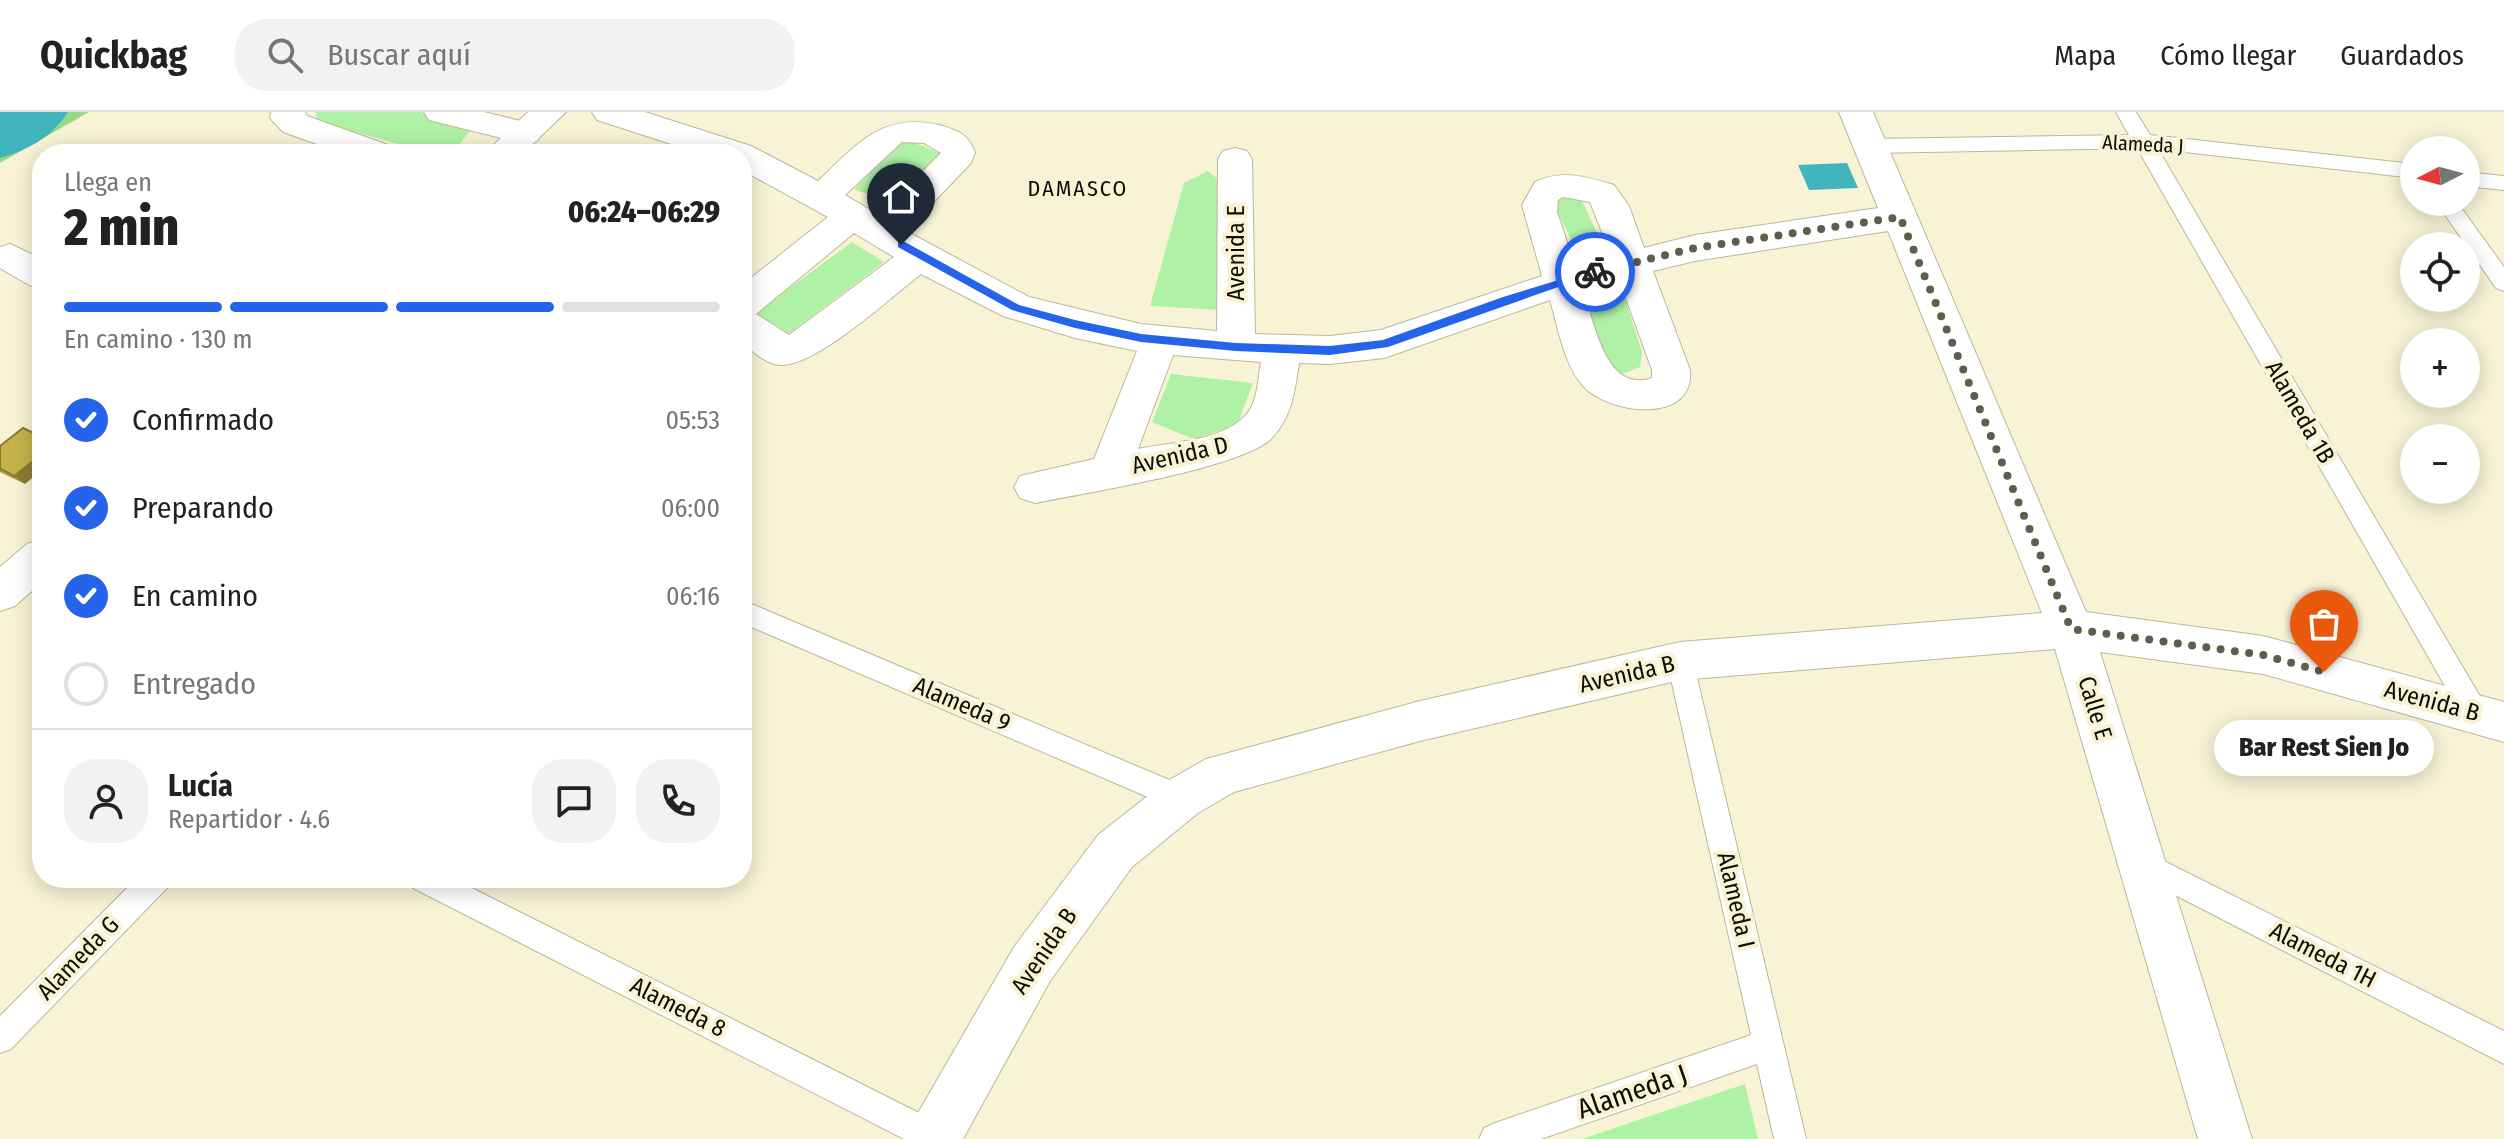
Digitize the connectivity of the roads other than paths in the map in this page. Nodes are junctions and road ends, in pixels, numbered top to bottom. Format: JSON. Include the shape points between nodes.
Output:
{"nodes":[{"id":1,"x":288,"y":112,"type":"edge"},
{"id":2,"x":441,"y":112,"type":"edge"},
{"id":3,"x":609,"y":112,"type":"edge"},
{"id":4,"x":2126,"y":112,"type":"edge"},
{"id":5,"x":1863,"y":129,"type":"edge"},
{"id":6,"x":525,"y":133,"type":"edge"},
{"id":7,"x":2142,"y":141,"type":"junction"},
{"id":8,"x":351,"y":144,"type":"edge"},
{"id":9,"x":706,"y":144,"type":"edge"},
{"id":10,"x":1235,"y":159,"type":"dead end"},
{"id":11,"x":752,"y":161,"type":"edge"},
{"id":12,"x":2400,"y":169,"type":"edge"},
{"id":13,"x":2480,"y":180,"type":"edge"},
{"id":14,"x":2504,"y":183,"type":"edge"},
{"id":15,"x":822,"y":197,"type":"junction"},
{"id":16,"x":2456,"y":216,"type":"edge"},
{"id":17,"x":1900,"y":217,"type":"junction"},
{"id":18,"x":868,"y":224,"type":"junction"},
{"id":19,"x":920,"y":256,"type":"junction"},
{"id":20,"x":10,"y":257,"type":"dead end"},
{"id":21,"x":1634,"y":262,"type":"junction"},
{"id":22,"x":32,"y":270,"type":"edge"},
{"id":23,"x":1563,"y":282,"type":"junction"},
{"id":24,"x":2504,"y":283,"type":"edge"},
{"id":25,"x":752,"y":299,"type":"edge"},
{"id":26,"x":752,"y":330,"type":"edge"},
{"id":27,"x":1160,"y":340,"type":"junction"},
{"id":28,"x":1236,"y":347,"type":"junction"},
{"id":29,"x":1282,"y":349,"type":"junction"},
{"id":30,"x":1109,"y":471,"type":"junction"},
{"id":31,"x":1035,"y":487,"type":"dead end"},
{"id":32,"x":32,"y":565,"type":"edge"},
{"id":33,"x":0,"y":593,"type":"edge"},
{"id":34,"x":752,"y":615,"type":"edge"},
{"id":35,"x":2071,"y":629,"type":"junction"},
{"id":36,"x":1680,"y":661,"type":"junction"},
{"id":37,"x":2489,"y":717,"type":"edge"},
{"id":38,"x":1181,"y":798,"type":"junction"},
{"id":39,"x":2142,"y":863,"type":"junction"},
{"id":40,"x":147,"y":888,"type":"edge"},
{"id":41,"x":443,"y":888,"type":"edge"},
{"id":42,"x":0,"y":1038,"type":"edge"},
{"id":43,"x":1769,"y":1044,"type":"junction"},
{"id":44,"x":2504,"y":1048,"type":"edge"},
{"id":45,"x":933,"y":1138,"type":"edge"},
{"id":46,"x":1495,"y":1139,"type":"edge"},
{"id":47,"x":1790,"y":1139,"type":"edge"},
{"id":48,"x":2225,"y":1139,"type":"edge"}],
"edges":[{"from":1,"to":8,"type":"street","via":[[295,124]]},
{"from":2,"to":6,"type":"street"},
{"from":3,"to":9,"type":"street"},
{"from":4,"to":7,"type":"lane","name":"Alameda 1B"},
{"from":5,"to":7,"type":"lane","name":"Alameda J"},
{"from":5,"to":17,"type":"street","name":"Calle E"},
{"from":7,"to":12,"type":"lane","name":"Alameda J"},
{"from":7,"to":37,"type":"lane","name":"Alameda 1B"},
{"from":10,"to":28,"type":"street","name":"Avenida E"},
{"from":11,"to":15,"type":"street"},
{"from":13,"to":14,"type":"lane"},
{"from":15,"to":18,"type":"street"},
{"from":15,"to":18,"type":"street","via":[[899,130],[912,129],[955,144],[954,163]]},
{"from":16,"to":24,"type":"lane"},
{"from":17,"to":21,"type":"street","via":[[1792,231]]},
{"from":17,"to":35,"type":"street","name":"Calle E"},
{"from":18,"to":19,"type":"street"},
{"from":18,"to":25,"type":"street"},
{"from":19,"to":26,"type":"street","via":[[806,345],[780,351]]},
{"from":19,"to":27,"type":"street","via":[[1016,307]]},
{"from":20,"to":22,"type":"street"},
{"from":21,"to":23,"type":"street"},
{"from":21,"to":23,"type":"street","via":[[1602,193],[1554,186],[1539,199],[1539,212]]},
{"from":21,"to":23,"type":"street","via":[[1671,370],[1672,385],[1659,394],[1620,394],[1602,384],[1591,369]]},
{"from":23,"to":29,"type":"street","via":[[1384,344]]},
{"from":27,"to":28,"type":"street"},
{"from":27,"to":30,"type":"street","name":"Avenida D"},
{"from":28,"to":29,"type":"street"},
{"from":29,"to":30,"type":"street","name":"Avenida D","via":[[1270,412],[1249,438]]},
{"from":30,"to":31,"type":"street","name":"Avenida D"},
{"from":32,"to":33,"type":"street"},
{"from":34,"to":38,"type":"lane","name":"Alameda 9"},
{"from":35,"to":36,"type":"street","name":"Avenida B"},
{"from":35,"to":37,"type":"street","name":"Avenida B","via":[[2263,655]]},
{"from":35,"to":39,"type":"street","name":"Calle E"},
{"from":36,"to":38,"type":"street","name":"Avenida B","via":[[1420,721],[1223,774]]},
{"from":36,"to":43,"type":"lane","name":"Alameda I"},
{"from":38,"to":45,"type":"street","name":"Avenida B","via":[[1115,851],[1032,964]]},
{"from":39,"to":44,"type":"lane","name":"Alameda 1H"},
{"from":39,"to":48,"type":"street","name":"Calle E"},
{"from":40,"to":42,"type":"lane","name":"Alameda G"},
{"from":41,"to":45,"type":"lane","name":"Alameda 8"},
{"from":43,"to":46,"type":"lane","name":"Alameda J"},
{"from":43,"to":47,"type":"lane","name":"Alameda I"}]}
